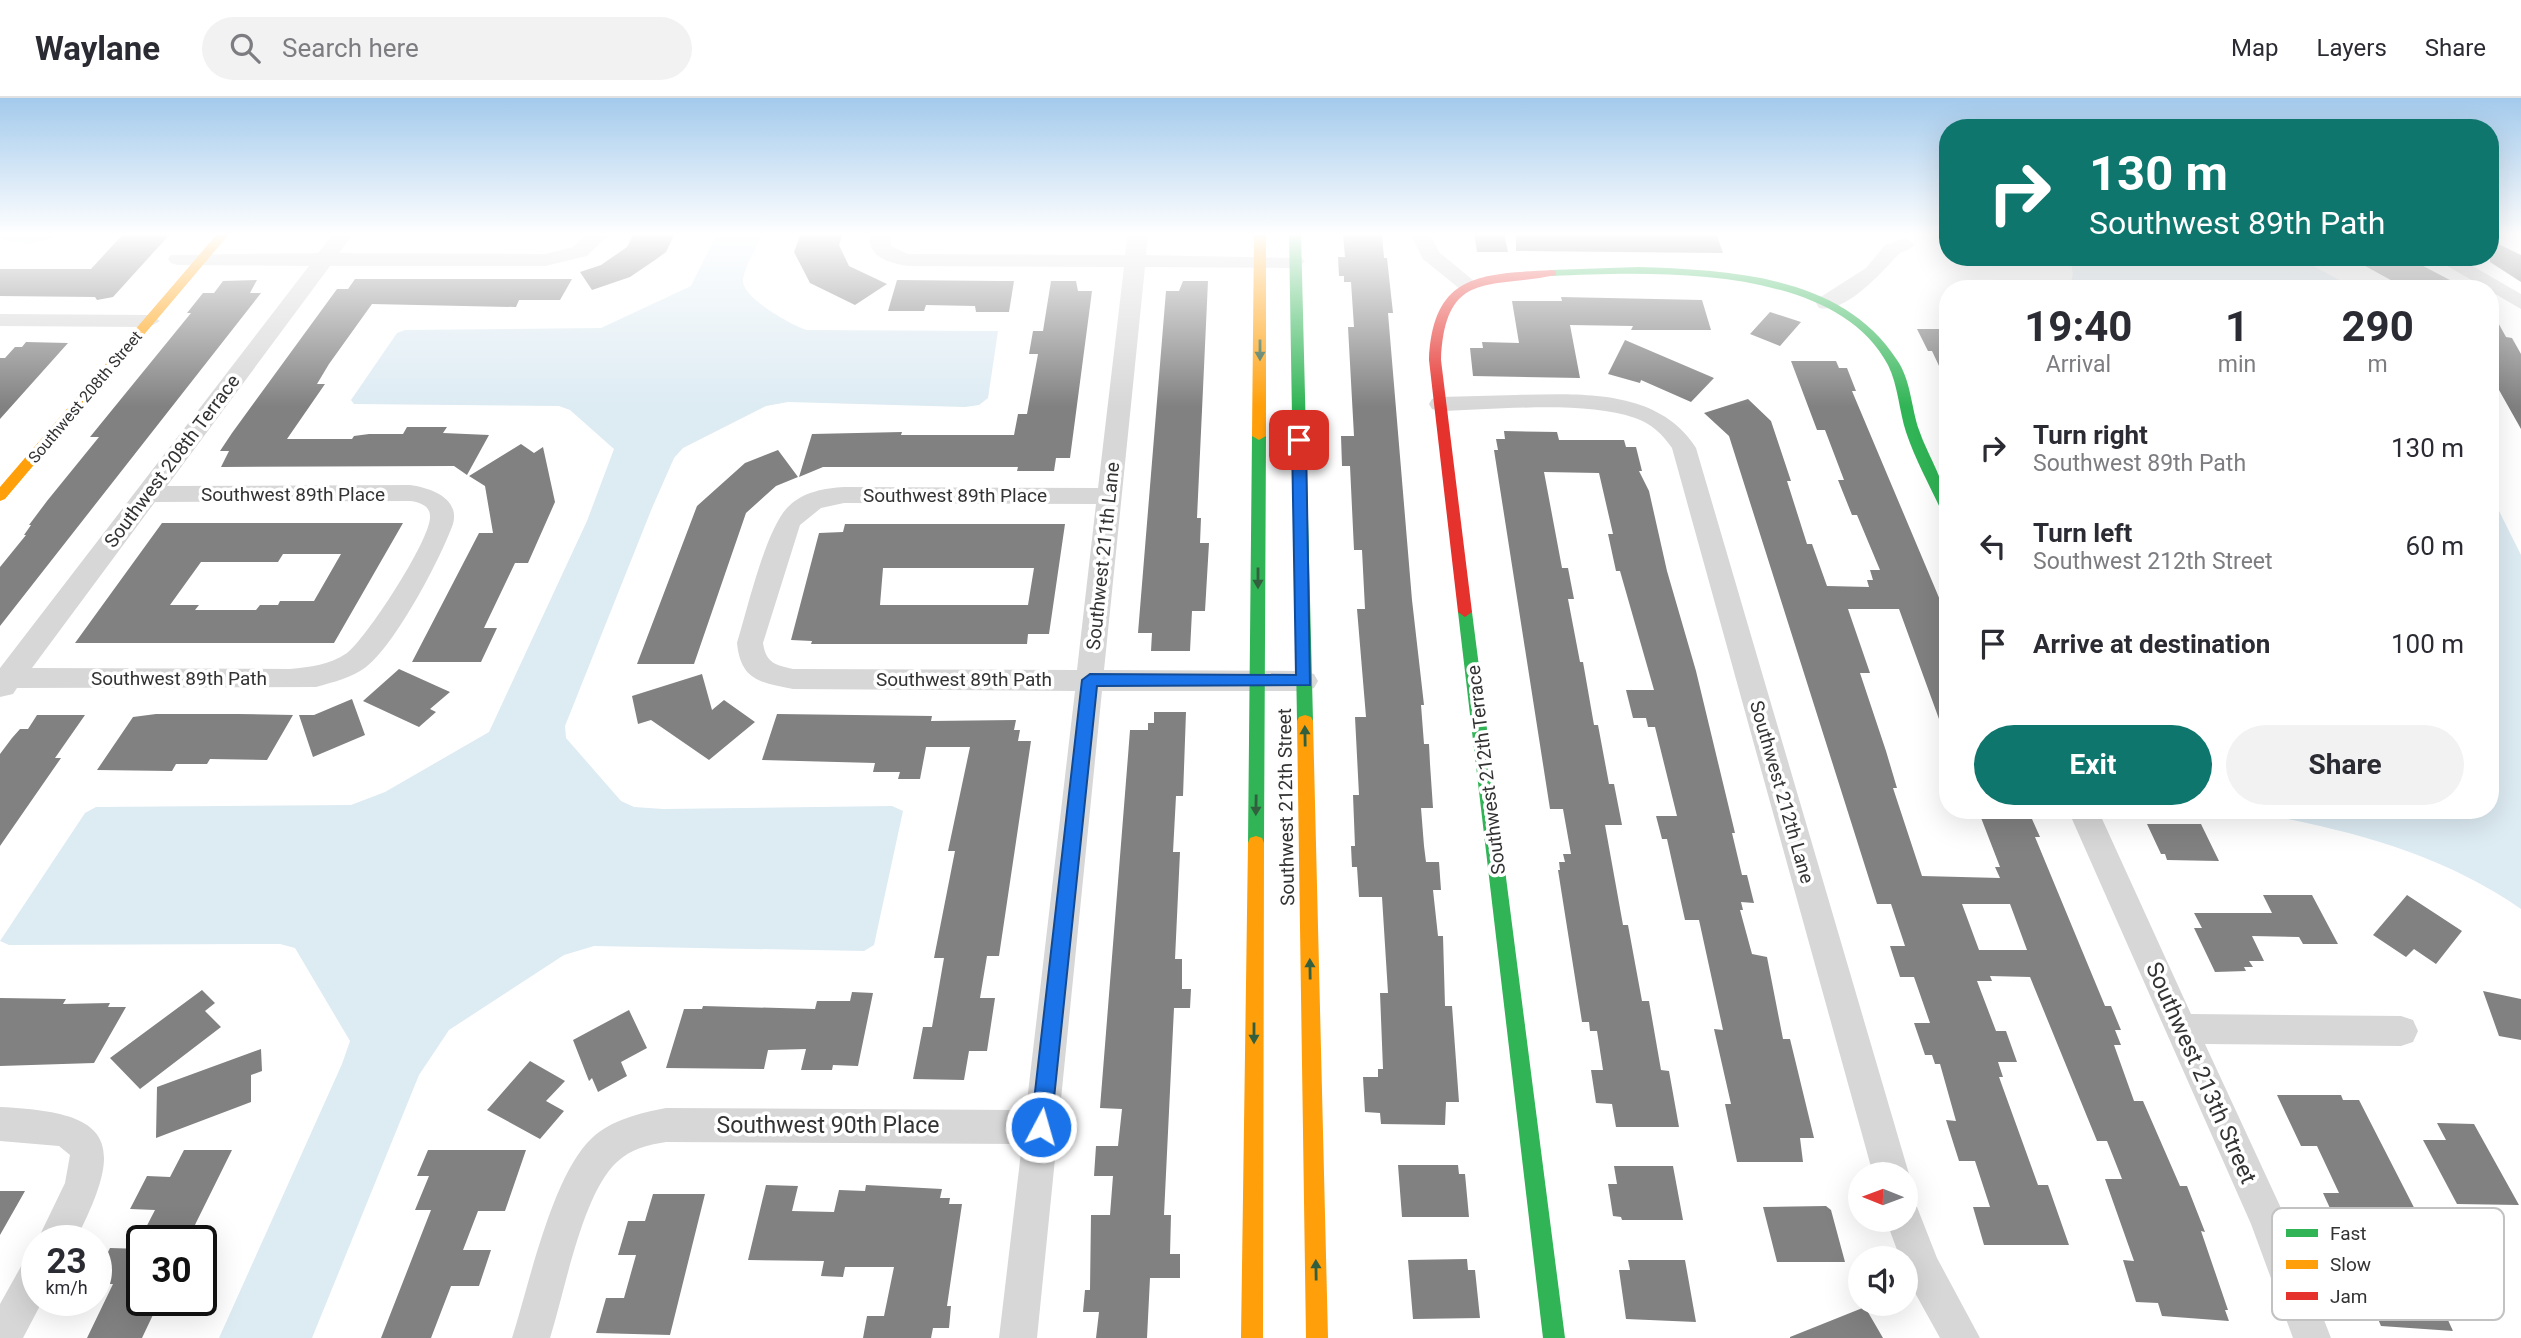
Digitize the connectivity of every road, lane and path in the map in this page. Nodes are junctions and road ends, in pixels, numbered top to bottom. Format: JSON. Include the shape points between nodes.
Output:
{"nodes":[{"id":1,"x":163,"y":291,"type":"edge"},
{"id":2,"x":301,"y":291,"type":"edge"},
{"id":3,"x":1132,"y":291,"type":"edge"},
{"id":4,"x":1261,"y":291,"type":"edge"},
{"id":5,"x":1296,"y":291,"type":"edge"},
{"id":6,"x":1461,"y":291,"type":"edge"},
{"id":7,"x":1791,"y":291,"type":"edge"},
{"id":8,"x":1845,"y":291,"type":"edge"},
{"id":9,"x":2502,"y":291,"type":"edge"},
{"id":10,"x":1827,"y":303,"type":"junction"},
{"id":11,"x":2521,"y":303,"type":"edge"},
{"id":12,"x":146,"y":310,"type":"junction"},
{"id":13,"x":0,"y":320,"type":"edge"},
{"id":14,"x":126,"y":320,"type":"junction"},
{"id":15,"x":108,"y":341,"type":"dead end"},
{"id":16,"x":1440,"y":404,"type":"junction"},
{"id":17,"x":1939,"y":490,"type":"edge"},
{"id":18,"x":146,"y":494,"type":"junction"},
{"id":19,"x":0,"y":496,"type":"edge"},
{"id":20,"x":1110,"y":496,"type":"junction"},
{"id":21,"x":355,"y":663,"type":"joint"},
{"id":22,"x":754,"y":664,"type":"joint"},
{"id":23,"x":1090,"y":680,"type":"junction"},
{"id":24,"x":1258,"y":680,"type":"junction"},
{"id":25,"x":1304,"y":681,"type":"junction"},
{"id":26,"x":3,"y":682,"type":"edge"},
{"id":27,"x":2087,"y":819,"type":"edge"},
{"id":28,"x":2182,"y":1029,"type":"junction"},
{"id":29,"x":2401,"y":1031,"type":"dead end"},
{"id":30,"x":0,"y":1124,"type":"edge"},
{"id":31,"x":1041,"y":1127,"type":"junction"},
{"id":32,"x":1888,"y":1162,"type":"edge"},
{"id":33,"x":63,"y":1225,"type":"edge"},
{"id":34,"x":1908,"y":1232,"type":"edge"},
{"id":35,"x":2272,"y":1232,"type":"edge"},
{"id":36,"x":21,"y":1303,"type":"edge"},
{"id":37,"x":2305,"y":1320,"type":"edge"},
{"id":38,"x":2,"y":1338,"type":"edge"},
{"id":39,"x":531,"y":1338,"type":"edge"},
{"id":40,"x":1018,"y":1338,"type":"edge"},
{"id":41,"x":1252,"y":1338,"type":"edge"},
{"id":42,"x":1317,"y":1338,"type":"edge"},
{"id":43,"x":1554,"y":1338,"type":"edge"},
{"id":44,"x":1961,"y":1338,"type":"edge"},
{"id":45,"x":2312,"y":1338,"type":"edge"}],
"edges":[{"from":1,"to":12,"type":"street","name":"Southwest 208th Street"},
{"from":2,"to":18,"type":"street","name":"Southwest 208th Terrace"},
{"from":3,"to":20,"type":"street","name":"Southwest 211th Lane"},
{"from":4,"to":24,"type":"street","name":"Southwest 212th Street","one_way":true},
{"from":5,"to":25,"type":"street","name":"Southwest 212th Street"},
{"from":6,"to":16,"type":"street","name":"Southwest 212th Terrace","via":[[1441,310],[1434,329]]},
{"from":7,"to":10,"type":"street"},
{"from":8,"to":10,"type":"street"},
{"from":9,"to":11,"type":"street"},
{"from":10,"to":17,"type":"street","via":[[1858,323],[1891,357],[1901,378],[1913,433]]},
{"from":12,"to":14,"type":"street"},
{"from":12,"to":19,"type":"street","name":"Southwest 208th Street"},
{"from":13,"to":14,"type":"street"},
{"from":14,"to":15,"type":"street","name":"Southwest 208th Street"},
{"from":16,"to":32,"type":"street","name":"Southwest 212th Lane","via":[[1596,404],[1633,410],[1657,420],[1678,438],[1688,457]]},
{"from":16,"to":43,"type":"street","name":"Southwest 212th Terrace"},
{"from":18,"to":21,"type":"street","name":"Southwest 89th Place","via":[[410,493],[438,503],[443,517],[436,536],[379,641]]},
{"from":18,"to":26,"type":"street","name":"Southwest 208th Terrace"},
{"from":20,"to":22,"type":"street","name":"Southwest 89th Place","via":[[844,495],[813,501],[788,524],[750,643]]},
{"from":20,"to":23,"type":"street","name":"Southwest 211th Lane"},
{"from":21,"to":26,"type":"street","name":"Southwest 89th Path","via":[[324,676],[298,679]]},
{"from":22,"to":23,"type":"street","name":"Southwest 89th Path","via":[[765,673],[793,679]]},
{"from":23,"to":24,"type":"street","name":"Southwest 89th Path"},
{"from":23,"to":31,"type":"street","name":"Southwest 211th Lane"},
{"from":24,"to":25,"type":"street","name":"Southwest 89th Path"},
{"from":24,"to":41,"type":"street","name":"Southwest 212th Street","one_way":true},
{"from":42,"to":25,"type":"street","name":"Southwest 212th Street","one_way":true},
{"from":27,"to":28,"type":"street","name":"Southwest 213th Street"},
{"from":28,"to":29,"type":"street"},
{"from":28,"to":35,"type":"street","name":"Southwest 213th Street"},
{"from":30,"to":33,"type":"street","via":[[58,1126],[79,1137],[88,1155],[82,1190]]},
{"from":31,"to":39,"type":"street","name":"Southwest 90th Place","via":[[666,1125],[638,1129],[599,1154],[581,1179]]},
{"from":31,"to":40,"type":"street","name":"Southwest 211th Lane"},
{"from":34,"to":44,"type":"street","via":[[1922,1269]]},
{"from":36,"to":38,"type":"street"},
{"from":37,"to":45,"type":"street","name":"Southwest 213th Street"}]}
